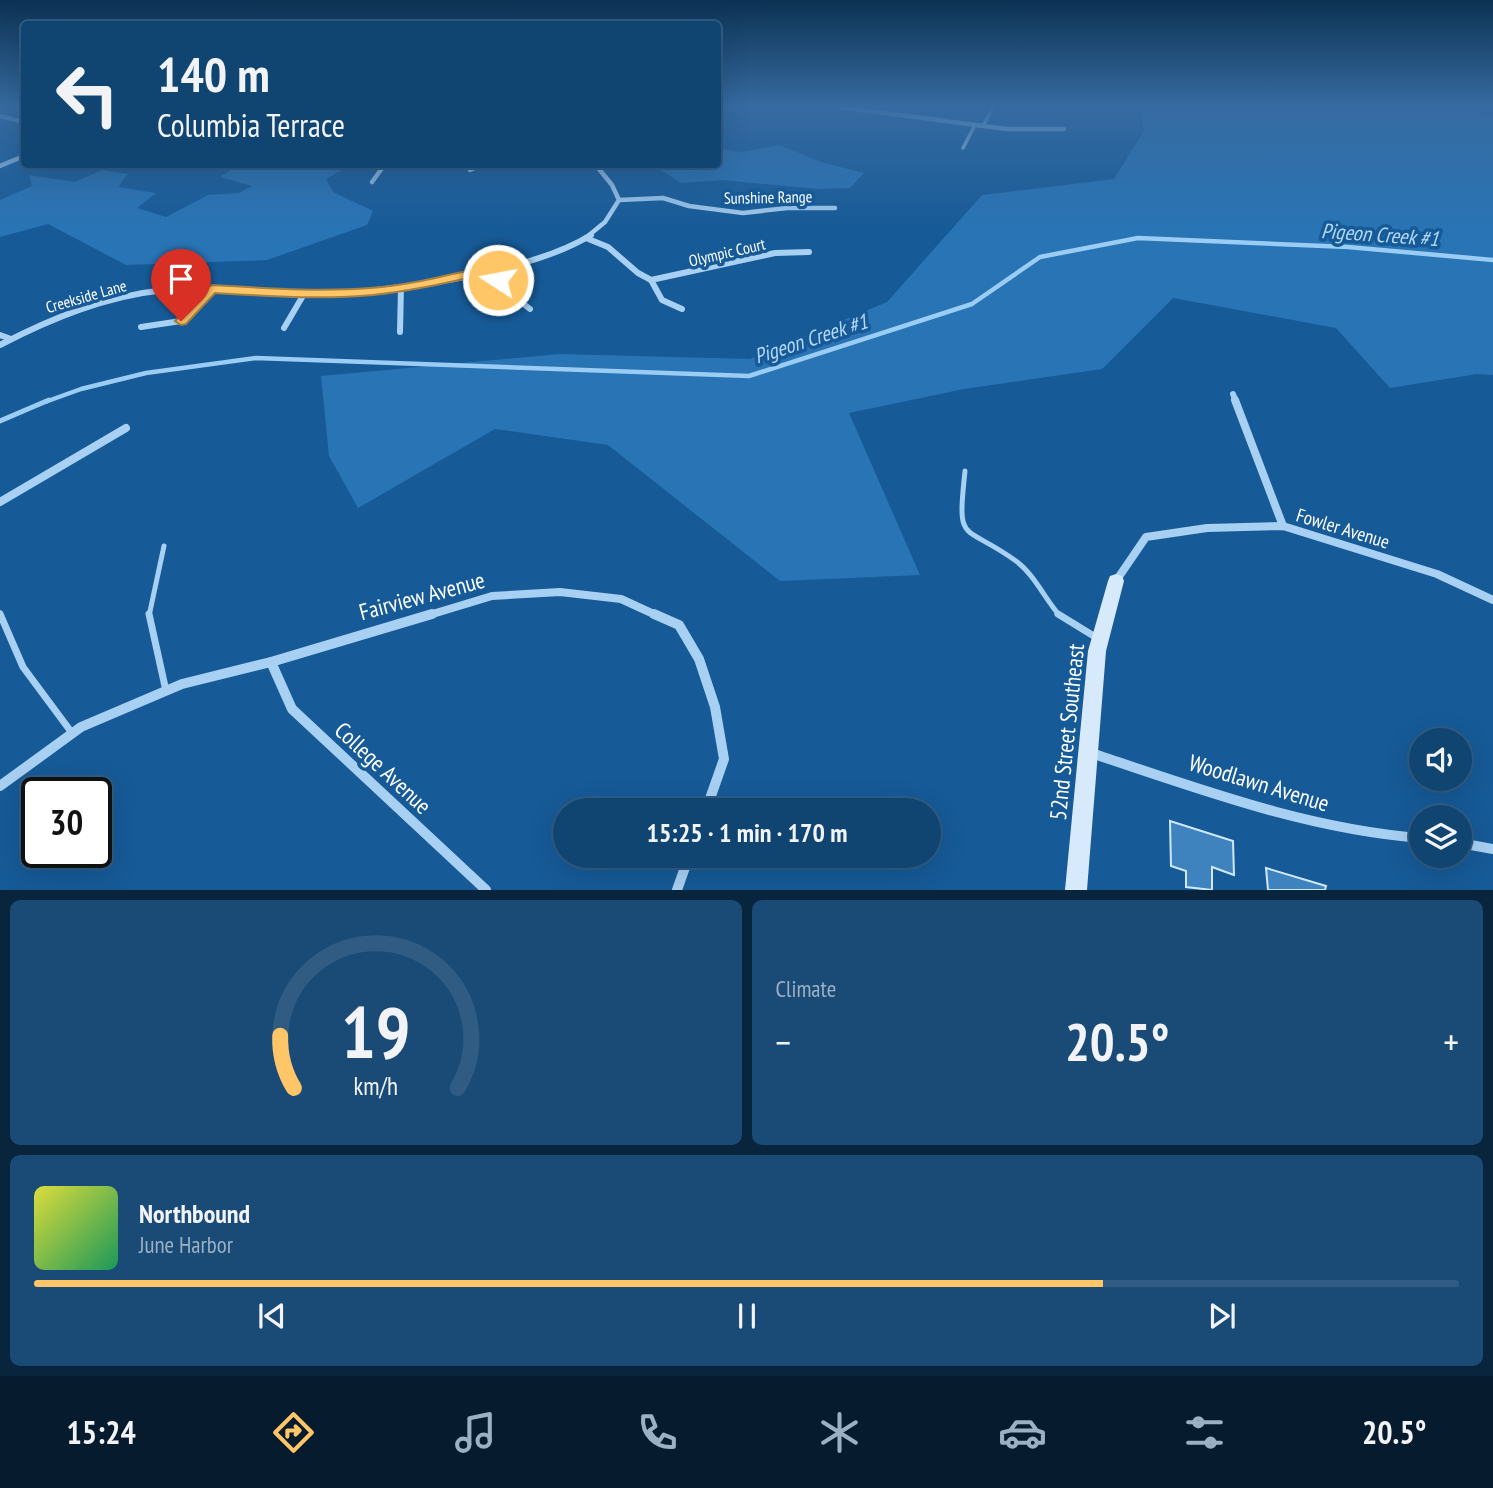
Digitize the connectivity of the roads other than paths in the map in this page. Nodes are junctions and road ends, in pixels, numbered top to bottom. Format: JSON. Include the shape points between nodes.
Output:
{"nodes":[{"id":1,"x":21,"y":157,"type":"edge"},
{"id":2,"x":0,"y":166,"type":"edge"},
{"id":3,"x":382,"y":168,"type":"edge"},
{"id":4,"x":475,"y":168,"type":"edge"},
{"id":5,"x":598,"y":168,"type":"edge"},
{"id":6,"x":470,"y":170,"type":"dead end"},
{"id":7,"x":372,"y":182,"type":"dead end"},
{"id":8,"x":619,"y":200,"type":"junction"},
{"id":9,"x":835,"y":208,"type":"dead end"},
{"id":10,"x":586,"y":238,"type":"junction"},
{"id":11,"x":809,"y":252,"type":"dead end"},
{"id":12,"x":488,"y":270,"type":"junction"},
{"id":13,"x":651,"y":280,"type":"junction"},
{"id":14,"x":401,"y":287,"type":"junction"},
{"id":15,"x":212,"y":289,"type":"junction"},
{"id":16,"x":304,"y":294,"type":"junction"},
{"id":17,"x":530,"y":309,"type":"dead end"},
{"id":18,"x":682,"y":309,"type":"dead end"},
{"id":19,"x":141,"y":327,"type":"dead end"},
{"id":20,"x":284,"y":328,"type":"dead end"},
{"id":21,"x":400,"y":332,"type":"dead end"},
{"id":22,"x":0,"y":335,"type":"edge"},
{"id":23,"x":11,"y":339,"type":"junction"},
{"id":24,"x":0,"y":345,"type":"edge"},
{"id":25,"x":1233,"y":394,"type":"dead end"},
{"id":26,"x":126,"y":428,"type":"dead end"},
{"id":27,"x":965,"y":471,"type":"dead end"},
{"id":28,"x":0,"y":502,"type":"edge"},
{"id":29,"x":1283,"y":526,"type":"junction"},
{"id":30,"x":164,"y":546,"type":"dead end"},
{"id":31,"x":1115,"y":582,"type":"joint"},
{"id":32,"x":1493,"y":600,"type":"edge"},
{"id":33,"x":0,"y":613,"type":"edge"},
{"id":34,"x":1100,"y":640,"type":"junction"},
{"id":35,"x":271,"y":662,"type":"junction"},
{"id":36,"x":166,"y":691,"type":"junction"},
{"id":37,"x":72,"y":733,"type":"junction"},
{"id":38,"x":1088,"y":752,"type":"junction"},
{"id":39,"x":0,"y":786,"type":"edge"},
{"id":40,"x":710,"y":798,"type":"edge"},
{"id":41,"x":1409,"y":838,"type":"edge"},
{"id":42,"x":1472,"y":845,"type":"edge"},
{"id":43,"x":1493,"y":849,"type":"edge"},
{"id":44,"x":685,"y":868,"type":"edge"},
{"id":45,"x":486,"y":890,"type":"edge"},
{"id":46,"x":677,"y":890,"type":"edge"},
{"id":47,"x":1076,"y":890,"type":"edge"}],
"edges":[{"from":1,"to":2,"type":"street"},
{"from":3,"to":7,"type":"street"},
{"from":4,"to":6,"type":"street"},
{"from":5,"to":8,"type":"street"},
{"from":8,"to":9,"type":"street","name":"Sunshine Range","via":[[663,198],[743,213]]},
{"from":8,"to":10,"type":"street","name":"Creekside Lane","via":[[609,219]]},
{"from":10,"to":12,"type":"street","name":"Creekside Lane"},
{"from":10,"to":13,"type":"street","via":[[608,247]]},
{"from":11,"to":13,"type":"street","name":"Olympic Court","via":[[775,253]]},
{"from":12,"to":14,"type":"street","name":"Creekside Lane"},
{"from":12,"to":17,"type":"street"},
{"from":13,"to":18,"type":"street","via":[[664,304]]},
{"from":14,"to":16,"type":"street","name":"Creekside Lane"},
{"from":14,"to":21,"type":"street"},
{"from":15,"to":16,"type":"street","name":"Creekside Lane"},
{"from":15,"to":19,"type":"street","via":[[181,321]]},
{"from":15,"to":23,"type":"street","name":"Creekside Lane","via":[[148,293],[98,304],[52,318]]},
{"from":16,"to":20,"type":"street"},
{"from":22,"to":23,"type":"street"},
{"from":23,"to":24,"type":"street","name":"Creekside Lane"},
{"from":25,"to":29,"type":"street"},
{"from":26,"to":28,"type":"street"},
{"from":27,"to":34,"type":"lane","via":[[960,517],[966,532],[1017,562],[1059,615]]},
{"from":29,"to":31,"type":"street","name":"Fowler Avenue","via":[[1206,528],[1146,537]]},
{"from":29,"to":32,"type":"street","name":"Fowler Avenue","via":[[1437,573]]},
{"from":30,"to":36,"type":"lane","via":[[149,614]]},
{"from":31,"to":34,"type":"street","name":"52nd Street Southeast"},
{"from":33,"to":37,"type":"lane","via":[[23,667]]},
{"from":34,"to":38,"type":"street","name":"52nd Street Southeast"},
{"from":35,"to":36,"type":"street","name":"Fairview Avenue"},
{"from":35,"to":40,"type":"street","name":"Fairview Avenue","via":[[492,596],[560,592],[621,599],[679,625],[699,659],[715,707],[724,759]]},
{"from":35,"to":45,"type":"street","name":"College Avenue","via":[[292,709]]},
{"from":36,"to":37,"type":"street","name":"Fairview Avenue"},
{"from":37,"to":39,"type":"street","name":"Fairview Avenue"},
{"from":38,"to":41,"type":"street","name":"Woodlawn Avenue","via":[[1304,822]]},
{"from":38,"to":47,"type":"street","name":"52nd Street Southeast"},
{"from":42,"to":43,"type":"street"},
{"from":44,"to":46,"type":"street"}]}
